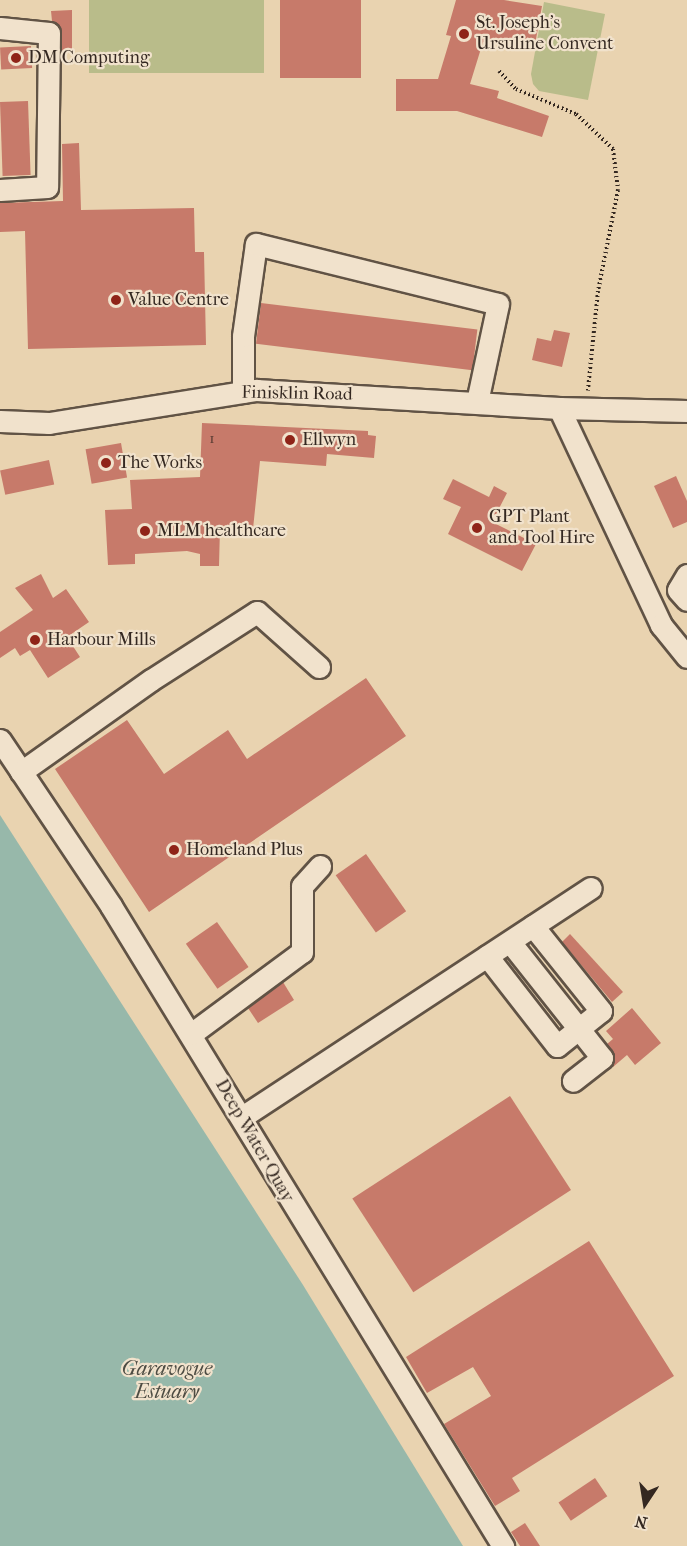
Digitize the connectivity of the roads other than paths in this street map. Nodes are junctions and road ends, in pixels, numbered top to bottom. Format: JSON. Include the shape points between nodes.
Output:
{"nodes":[{"id":1,"x":0,"y":28,"type":"edge"},
{"id":2,"x":0,"y":190,"type":"edge"},
{"id":3,"x":243,"y":392,"type":"junction"},
{"id":4,"x":477,"y":402,"type":"junction"},
{"id":5,"x":559,"y":408,"type":"junction"},
{"id":6,"x":687,"y":411,"type":"edge"},
{"id":7,"x":0,"y":421,"type":"edge"},
{"id":8,"x":687,"y":575,"type":"edge"},
{"id":9,"x":687,"y":600,"type":"edge"},
{"id":10,"x":687,"y":657,"type":"edge"},
{"id":11,"x":319,"y":667,"type":"dead end"},
{"id":12,"x":0,"y":740,"type":"edge"},
{"id":13,"x":21,"y":772,"type":"junction"},
{"id":14,"x":320,"y":866,"type":"dead end"},
{"id":15,"x":591,"y":888,"type":"dead end"},
{"id":16,"x":533,"y":926,"type":"junction"},
{"id":17,"x":510,"y":942,"type":"junction"},
{"id":18,"x":487,"y":956,"type":"junction"},
{"id":19,"x":579,"y":1029,"type":"junction"},
{"id":20,"x":191,"y":1034,"type":"junction"},
{"id":21,"x":573,"y":1081,"type":"dead end"},
{"id":22,"x":242,"y":1117,"type":"junction"},
{"id":23,"x":504,"y":1546,"type":"edge"}],
"edges":[{"from":1,"to":2,"type":"street","via":[[49,33],[47,187]]},
{"from":3,"to":4,"type":"street","name":"Finisklin Road"},
{"from":3,"to":4,"type":"street","via":[[243,336],[256,244],[498,304]]},
{"from":3,"to":7,"type":"street","name":"Finisklin Road","via":[[49,423]]},
{"from":4,"to":5,"type":"street","name":"Finisklin Road"},
{"from":5,"to":6,"type":"street","name":"Finisklin Road"},
{"from":5,"to":10,"type":"street","via":[[661,625]]},
{"from":8,"to":9,"type":"street","via":[[678,590]]},
{"from":11,"to":13,"type":"street","via":[[257,612],[151,680]]},
{"from":12,"to":13,"type":"street","name":"Deep Water Quay"},
{"from":13,"to":20,"type":"street","name":"Deep Water Quay"},
{"from":14,"to":20,"type":"street","via":[[302,886],[302,952]]},
{"from":15,"to":16,"type":"street"},
{"from":16,"to":17,"type":"street"},
{"from":16,"to":19,"type":"street","via":[[601,1011]]},
{"from":17,"to":18,"type":"street"},
{"from":17,"to":19,"type":"street"},
{"from":18,"to":19,"type":"street","via":[[557,1046]]},
{"from":18,"to":22,"type":"street"},
{"from":19,"to":21,"type":"street","via":[[602,1058]]},
{"from":20,"to":22,"type":"street","name":"Deep Water Quay"},
{"from":22,"to":23,"type":"street","name":"Deep Water Quay","via":[[267,1166]]}]}
